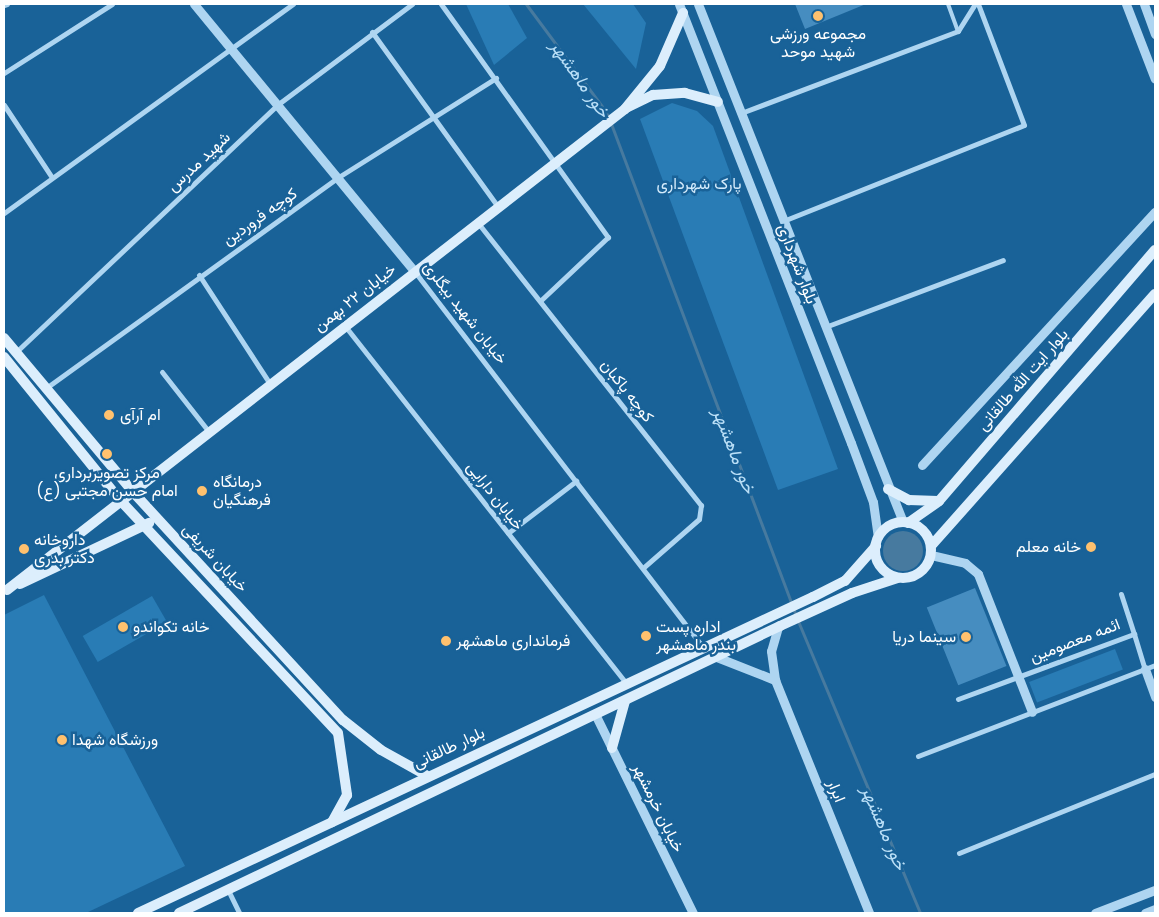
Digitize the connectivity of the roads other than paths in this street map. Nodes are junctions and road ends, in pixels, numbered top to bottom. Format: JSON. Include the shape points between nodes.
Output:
{"nodes":[{"id":1,"x":112,"y":4,"type":"edge"},
{"id":2,"x":194,"y":4,"type":"edge"},
{"id":3,"x":293,"y":4,"type":"edge"},
{"id":4,"x":412,"y":4,"type":"edge"},
{"id":5,"x":441,"y":4,"type":"edge"},
{"id":6,"x":698,"y":4,"type":"edge"},
{"id":7,"x":948,"y":4,"type":"edge"},
{"id":8,"x":976,"y":4,"type":"edge"},
{"id":9,"x":1126,"y":4,"type":"edge"},
{"id":10,"x":1144,"y":4,"type":"edge"},
{"id":11,"x":681,"y":8,"type":"edge"},
{"id":12,"x":958,"y":31,"type":"junction"},
{"id":13,"x":372,"y":32,"type":"junction"},
{"id":14,"x":1155,"y":34,"type":"edge"},
{"id":15,"x":229,"y":47,"type":"junction"},
{"id":16,"x":4,"y":73,"type":"edge"},
{"id":17,"x":496,"y":78,"type":"junction"},
{"id":18,"x":1155,"y":79,"type":"edge"},
{"id":19,"x":718,"y":102,"type":"junction"},
{"id":20,"x":4,"y":105,"type":"edge"},
{"id":21,"x":277,"y":105,"type":"junction"},
{"id":22,"x":625,"y":109,"type":"junction"},
{"id":23,"x":741,"y":113,"type":"junction"},
{"id":24,"x":431,"y":115,"type":"junction"},
{"id":25,"x":556,"y":162,"type":"junction"},
{"id":26,"x":51,"y":176,"type":"junction"},
{"id":27,"x":337,"y":178,"type":"junction"},
{"id":28,"x":498,"y":207,"type":"junction"},
{"id":29,"x":1155,"y":212,"type":"edge"},
{"id":30,"x":4,"y":213,"type":"edge"},
{"id":31,"x":783,"y":222,"type":"junction"},
{"id":32,"x":478,"y":223,"type":"junction"},
{"id":33,"x":1155,"y":250,"type":"edge"},
{"id":34,"x":1002,"y":260,"type":"dead end"},
{"id":35,"x":414,"y":271,"type":"junction"},
{"id":36,"x":199,"y":275,"type":"junction"},
{"id":37,"x":1155,"y":294,"type":"edge"},
{"id":38,"x":540,"y":301,"type":"junction"},
{"id":39,"x":345,"y":325,"type":"junction"},
{"id":40,"x":824,"y":327,"type":"junction"},
{"id":41,"x":4,"y":338,"type":"edge"},
{"id":42,"x":16,"y":352,"type":"junction"},
{"id":43,"x":5,"y":362,"type":"edge"},
{"id":44,"x":162,"y":372,"type":"dead end"},
{"id":45,"x":270,"y":384,"type":"junction"},
{"id":46,"x":46,"y":388,"type":"junction"},
{"id":47,"x":209,"y":432,"type":"junction"},
{"id":48,"x":867,"y":436,"type":"junction"},
{"id":49,"x":851,"y":442,"type":"junction"},
{"id":50,"x":922,"y":465,"type":"dead end"},
{"id":51,"x":576,"y":481,"type":"junction"},
{"id":52,"x":888,"y":489,"type":"junction"},
{"id":53,"x":133,"y":492,"type":"junction"},
{"id":54,"x":119,"y":498,"type":"junction"},
{"id":55,"x":939,"y":501,"type":"junction"},
{"id":56,"x":156,"y":517,"type":"junction"},
{"id":57,"x":906,"y":523,"type":"junction"},
{"id":58,"x":145,"y":526,"type":"junction"},
{"id":59,"x":508,"y":533,"type":"junction"},
{"id":60,"x":877,"y":542,"type":"junction"},
{"id":61,"x":930,"y":551,"type":"junction"},
{"id":62,"x":643,"y":568,"type":"junction"},
{"id":63,"x":898,"y":578,"type":"junction"},
{"id":64,"x":5,"y":591,"type":"edge"},
{"id":65,"x":1121,"y":594,"type":"dead end"},
{"id":66,"x":779,"y":626,"type":"junction"},
{"id":67,"x":1134,"y":634,"type":"junction"},
{"id":68,"x":704,"y":647,"type":"junction"},
{"id":69,"x":282,"y":653,"type":"junction"},
{"id":70,"x":714,"y":656,"type":"junction"},
{"id":71,"x":272,"y":662,"type":"junction"},
{"id":72,"x":1155,"y":665,"type":"edge"},
{"id":73,"x":1145,"y":669,"type":"junction"},
{"id":74,"x":1019,"y":678,"type":"junction"},
{"id":75,"x":775,"y":680,"type":"junction"},
{"id":76,"x":626,"y":683,"type":"junction"},
{"id":77,"x":1155,"y":697,"type":"edge"},
{"id":78,"x":958,"y":700,"type":"dead end"},
{"id":79,"x":625,"y":702,"type":"junction"},
{"id":80,"x":1032,"y":712,"type":"junction"},
{"id":81,"x":596,"y":716,"type":"junction"},
{"id":82,"x":612,"y":748,"type":"junction"},
{"id":83,"x":918,"y":756,"type":"dead end"},
{"id":84,"x":1155,"y":774,"type":"edge"},
{"id":85,"x":426,"y":775,"type":"junction"},
{"id":86,"x":332,"y":822,"type":"junction"},
{"id":87,"x":959,"y":853,"type":"dead end"},
{"id":88,"x":228,"y":890,"type":"junction"},
{"id":89,"x":1155,"y":890,"type":"edge"},
{"id":90,"x":1155,"y":909,"type":"edge"},
{"id":91,"x":138,"y":913,"type":"edge"},
{"id":92,"x":179,"y":913,"type":"edge"},
{"id":93,"x":239,"y":913,"type":"edge"},
{"id":94,"x":693,"y":913,"type":"edge"},
{"id":95,"x":869,"y":913,"type":"edge"},
{"id":96,"x":1095,"y":913,"type":"edge"},
{"id":97,"x":1145,"y":913,"type":"edge"}],
"edges":[{"from":1,"to":16,"type":"street"},
{"from":2,"to":15,"type":"street","name":"خیابان شهید بیگلری"},
{"from":3,"to":15,"type":"street"},
{"from":4,"to":13,"type":"street","name":"شهید مدرس"},
{"from":5,"to":17,"type":"street"},
{"from":6,"to":23,"type":"street","name":"بلوار شهرداری"},
{"from":7,"to":12,"type":"lane"},
{"from":8,"to":12,"type":"street"},
{"from":8,"to":31,"type":"street","via":[[1024,125]]},
{"from":9,"to":18,"type":"street"},
{"from":10,"to":14,"type":"street"},
{"from":11,"to":19,"type":"street","name":"بلوار شهرداری"},
{"from":11,"to":22,"type":"main road","via":[[660,66]]},
{"from":12,"to":23,"type":"street"},
{"from":13,"to":21,"type":"street","name":"شهید مدرس"},
{"from":13,"to":24,"type":"street"},
{"from":15,"to":21,"type":"street","name":"خیابان شهید بیگلری"},
{"from":15,"to":26,"type":"street"},
{"from":17,"to":24,"type":"street","name":"کوچه فروردین"},
{"from":17,"to":25,"type":"street"},
{"from":19,"to":22,"type":"main road","via":[[685,93],[661,95]]},
{"from":19,"to":49,"type":"street","name":"بلوار شهرداری"},
{"from":20,"to":26,"type":"street"},
{"from":21,"to":27,"type":"street","name":"خیابان شهید بیگلری"},
{"from":21,"to":42,"type":"street","name":"شهید مدرس"},
{"from":22,"to":25,"type":"main road","name":"خیابان ۲۲ بهمن"},
{"from":23,"to":31,"type":"street","name":"بلوار شهرداری"},
{"from":24,"to":27,"type":"street","name":"کوچه فروردین"},
{"from":24,"to":28,"type":"street"},
{"from":25,"to":28,"type":"main road","name":"خیابان ۲۲ بهمن"},
{"from":25,"to":38,"type":"street","via":[[608,237]]},
{"from":26,"to":30,"type":"street"},
{"from":27,"to":35,"type":"street","name":"خیابان شهید بیگلری"},
{"from":27,"to":36,"type":"street","name":"کوچه فروردین"},
{"from":28,"to":32,"type":"main road","name":"خیابان ۲۲ بهمن"},
{"from":29,"to":50,"type":"street"},
{"from":31,"to":40,"type":"street","name":"بلوار شهرداری"},
{"from":32,"to":35,"type":"main road","name":"خیابان ۲۲ بهمن"},
{"from":32,"to":38,"type":"street","name":"کوچه پاکبان"},
{"from":33,"to":55,"type":"main road","name":"بلوار ایت الله طالقانی"},
{"from":34,"to":40,"type":"street"},
{"from":35,"to":39,"type":"main road","name":"خیابان ۲۲ بهمن"},
{"from":35,"to":51,"type":"street","name":"خیابان شهید بیگلری"},
{"from":36,"to":45,"type":"street"},
{"from":36,"to":46,"type":"street","name":"کوچه فروردین"},
{"from":37,"to":61,"type":"main road"},
{"from":38,"to":62,"type":"street","name":"کوچه پاکبان","via":[[702,505],[699,519]]},
{"from":39,"to":45,"type":"main road","name":"خیابان ۲۲ بهمن"},
{"from":39,"to":59,"type":"street","name":"خیابان دارایی"},
{"from":40,"to":48,"type":"street","name":"بلوار شهرداری"},
{"from":41,"to":42,"type":"main road","name":"خیابان شریفی"},
{"from":42,"to":46,"type":"main road","name":"خیابان شریفی"},
{"from":43,"to":54,"type":"main road","name":"خیابان شریفی"},
{"from":44,"to":47,"type":"street"},
{"from":45,"to":47,"type":"main road","name":"خیابان ۲۲ بهمن"},
{"from":46,"to":53,"type":"main road","name":"خیابان شریفی"},
{"from":47,"to":53,"type":"main road","name":"خیابان ۲۲ بهمن"},
{"from":48,"to":49,"type":"street"},
{"from":48,"to":52,"type":"street","name":"بلوار شهرداری"},
{"from":49,"to":60,"type":"street","name":"بلوار شهرداری","via":[[873,502]]},
{"from":51,"to":59,"type":"street"},
{"from":51,"to":62,"type":"street","name":"خیابان شهید بیگلری"},
{"from":52,"to":55,"type":"main road","via":[[909,500]]},
{"from":52,"to":57,"type":"street","name":"بلوار شهرداری"},
{"from":53,"to":54,"type":"main road","name":"خیابان ۲۲ بهمن"},
{"from":53,"to":56,"type":"main road","name":"خیابان شریفی"},
{"from":54,"to":58,"type":"main road","name":"خیابان شریفی"},
{"from":54,"to":64,"type":"main road","name":"خیابان ۲۲ بهمن"},
{"from":55,"to":57,"type":"main road","name":"بلوار ایت الله طالقانی"},
{"from":56,"to":58,"type":"main road"},
{"from":56,"to":69,"type":"main road","name":"خیابان شریفی"},
{"from":57,"to":60,"type":"main road","via":[[891,526]]},
{"from":57,"to":61,"type":"main road","via":[[923,531]]},
{"from":58,"to":64,"type":"main road"},
{"from":58,"to":71,"type":"main road","name":"خیابان شریفی"},
{"from":59,"to":76,"type":"street","name":"خیابان دارایی"},
{"from":60,"to":63,"type":"main road","via":[[878,563]]},
{"from":60,"to":68,"type":"main road","name":"بلوار طالقانی","via":[[845,581]]},
{"from":61,"to":63,"type":"main road","via":[[922,570]]},
{"from":61,"to":74,"type":"street","via":[[965,563],[978,574]]},
{"from":62,"to":68,"type":"street","name":"خیابان شهید بیگلری"},
{"from":63,"to":66,"type":"main road","name":"بلوار طالقانی"},
{"from":65,"to":67,"type":"street"},
{"from":66,"to":70,"type":"main road","name":"بلوار طالقانی"},
{"from":66,"to":75,"type":"street","name":"ابرار","via":[[771,651]]},
{"from":67,"to":73,"type":"street","name":"ائمه معصومین"},
{"from":67,"to":74,"type":"street","name":"ائمه معصومین"},
{"from":68,"to":76,"type":"main road","name":"بلوار طالقانی"},
{"from":69,"to":71,"type":"main road"},
{"from":69,"to":85,"type":"main road","name":"خیابان شریفی","via":[[343,720],[381,750]]},
{"from":70,"to":75,"type":"street"},
{"from":70,"to":79,"type":"main road","name":"بلوار طالقانی"},
{"from":71,"to":86,"type":"main road","name":"خیابان شریفی","via":[[338,733],[347,794]]},
{"from":72,"to":73,"type":"street"},
{"from":73,"to":77,"type":"street","name":"ائمه معصومین"},
{"from":73,"to":80,"type":"street"},
{"from":74,"to":78,"type":"street","name":"ائمه معصومین"},
{"from":74,"to":80,"type":"street"},
{"from":75,"to":95,"type":"street","name":"ابرار"},
{"from":76,"to":85,"type":"main road","name":"بلوار طالقانی"},
{"from":79,"to":81,"type":"main road","name":"بلوار طالقانی"},
{"from":79,"to":82,"type":"main road"},
{"from":80,"to":83,"type":"street"},
{"from":81,"to":82,"type":"street","name":"خیابان خرمشهر"},
{"from":81,"to":88,"type":"main road","name":"بلوار طالقانی"},
{"from":82,"to":94,"type":"street","name":"خیابان خرمشهر"},
{"from":84,"to":87,"type":"street"},
{"from":85,"to":86,"type":"main road","name":"بلوار طالقانی"},
{"from":86,"to":91,"type":"main road","name":"بلوار طالقانی"},
{"from":88,"to":92,"type":"main road","name":"بلوار طالقانی"},
{"from":88,"to":93,"type":"street"},
{"from":89,"to":96,"type":"street"},
{"from":90,"to":97,"type":"street"}]}
